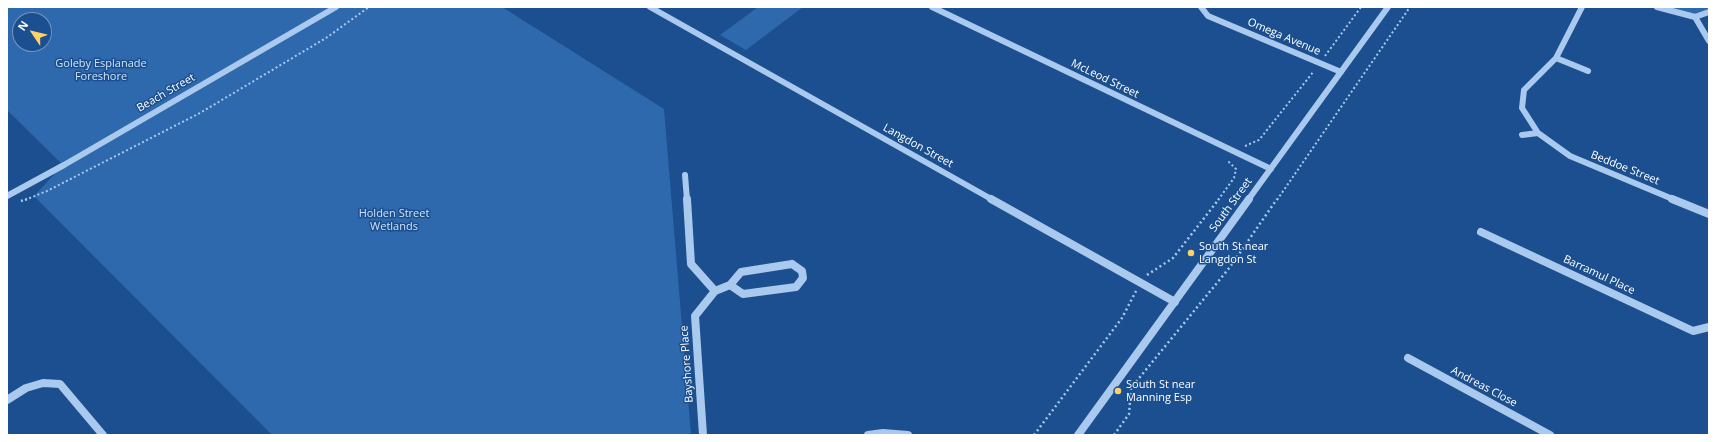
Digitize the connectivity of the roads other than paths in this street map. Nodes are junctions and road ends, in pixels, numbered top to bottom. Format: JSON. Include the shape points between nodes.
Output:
{"nodes":[{"id":1,"x":336,"y":7,"type":"edge"},
{"id":2,"x":650,"y":7,"type":"edge"},
{"id":3,"x":932,"y":7,"type":"edge"},
{"id":4,"x":1201,"y":7,"type":"edge"},
{"id":5,"x":1388,"y":7,"type":"edge"},
{"id":6,"x":1582,"y":7,"type":"edge"},
{"id":7,"x":1657,"y":7,"type":"edge"},
{"id":8,"x":1709,"y":12,"type":"edge"},
{"id":9,"x":1695,"y":16,"type":"junction"},
{"id":10,"x":1709,"y":41,"type":"edge"},
{"id":11,"x":1556,"y":58,"type":"junction"},
{"id":12,"x":1588,"y":71,"type":"dead end"},
{"id":13,"x":1341,"y":72,"type":"junction"},
{"id":14,"x":1538,"y":132,"type":"junction"},
{"id":15,"x":1522,"y":135,"type":"dead end"},
{"id":16,"x":1271,"y":169,"type":"junction"},
{"id":17,"x":685,"y":175,"type":"dead end"},
{"id":18,"x":7,"y":196,"type":"edge"},
{"id":19,"x":1709,"y":214,"type":"edge"},
{"id":20,"x":1481,"y":232,"type":"dead end"},
{"id":21,"x":730,"y":285,"type":"junction"},
{"id":22,"x":715,"y":291,"type":"junction"},
{"id":23,"x":1175,"y":302,"type":"junction"},
{"id":24,"x":1709,"y":327,"type":"edge"},
{"id":25,"x":1408,"y":358,"type":"dead end"},
{"id":26,"x":7,"y":400,"type":"edge"},
{"id":27,"x":103,"y":435,"type":"edge"},
{"id":28,"x":703,"y":435,"type":"edge"},
{"id":29,"x":868,"y":435,"type":"edge"},
{"id":30,"x":908,"y":435,"type":"edge"},
{"id":31,"x":1078,"y":435,"type":"edge"},
{"id":32,"x":1550,"y":435,"type":"edge"}],
"edges":[{"from":1,"to":18,"type":"street","name":"Beach Street"},
{"from":2,"to":23,"type":"street","name":"Langdon Street"},
{"from":3,"to":16,"type":"street","name":"McLeod Street"},
{"from":4,"to":13,"type":"street","name":"Omega Avenue","via":[[1208,16]]},
{"from":5,"to":13,"type":"street","name":"South Street"},
{"from":6,"to":11,"type":"street","name":"Beddoe Street"},
{"from":7,"to":9,"type":"street"},
{"from":8,"to":9,"type":"street"},
{"from":9,"to":10,"type":"street"},
{"from":11,"to":12,"type":"street"},
{"from":11,"to":14,"type":"street","name":"Beddoe Street","via":[[1524,90],[1522,108]]},
{"from":13,"to":16,"type":"street","name":"South Street"},
{"from":14,"to":15,"type":"street"},
{"from":14,"to":19,"type":"street","name":"Beddoe Street","via":[[1570,156]]},
{"from":16,"to":23,"type":"street","name":"South Street"},
{"from":17,"to":22,"type":"street","via":[[691,264]]},
{"from":20,"to":24,"type":"street","name":"Barramul Place","via":[[1693,331]]},
{"from":21,"to":21,"type":"street","name":"Bayshore Place","via":[[741,272],[792,264],[802,271],[803,278],[796,287],[743,294]]},
{"from":21,"to":22,"type":"street","name":"Bayshore Place"},
{"from":22,"to":28,"type":"street","name":"Bayshore Place","via":[[695,316]]},
{"from":23,"to":31,"type":"street","name":"South Street"},
{"from":25,"to":32,"type":"street","name":"Andreas Close"},
{"from":26,"to":27,"type":"street","via":[[26,388],[43,383],[60,384]]},
{"from":29,"to":30,"type":"street"}]}
